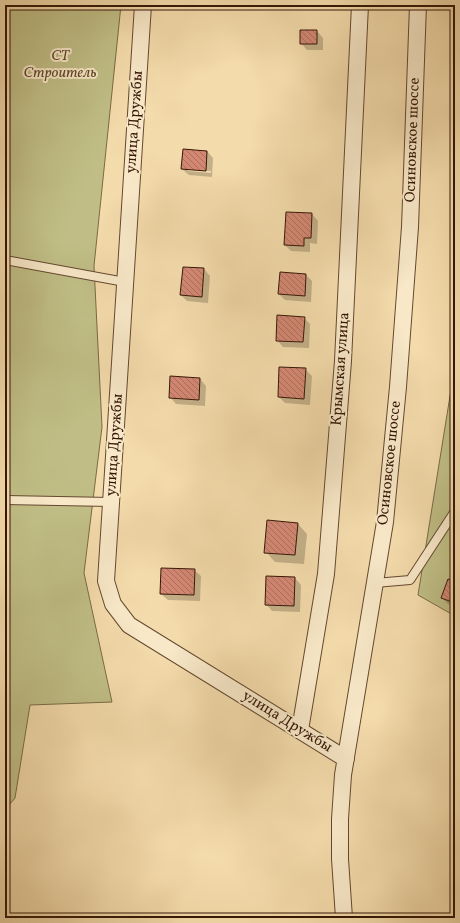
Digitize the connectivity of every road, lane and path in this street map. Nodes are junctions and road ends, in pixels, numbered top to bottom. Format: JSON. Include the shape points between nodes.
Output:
{"nodes":[{"id":1,"x":143,"y":5,"type":"edge"},
{"id":2,"x":360,"y":5,"type":"edge"},
{"id":3,"x":418,"y":5,"type":"edge"},
{"id":4,"x":5,"y":260,"type":"edge"},
{"id":5,"x":125,"y":282,"type":"junction"},
{"id":6,"x":5,"y":500,"type":"edge"},
{"id":7,"x":111,"y":502,"type":"junction"},
{"id":8,"x":455,"y":511,"type":"edge"},
{"id":9,"x":375,"y":583,"type":"junction"},
{"id":10,"x":300,"y":730,"type":"junction"},
{"id":11,"x":346,"y":758,"type":"junction"},
{"id":12,"x":344,"y":918,"type":"edge"}],
"edges":[{"from":1,"to":5,"type":"street","name":"улица Дружбы"},
{"from":2,"to":10,"type":"street","name":"Крымская улица","via":[[343,361],[326,574]]},
{"from":3,"to":9,"type":"street","name":"Осиновское шоссе","via":[[410,227],[385,522]]},
{"from":4,"to":5,"type":"lane"},
{"from":5,"to":7,"type":"street","name":"улица Дружбы"},
{"from":6,"to":7,"type":"lane"},
{"from":7,"to":10,"type":"street","name":"улица Дружбы","via":[[106,581],[113,604],[130,625]]},
{"from":8,"to":9,"type":"lane","via":[[410,580]]},
{"from":9,"to":11,"type":"street","name":"Осиновское шоссе"},
{"from":10,"to":11,"type":"street","name":"улица Дружбы"},
{"from":11,"to":12,"type":"street","name":"Осиновское шоссе","via":[[340,819]]}]}
